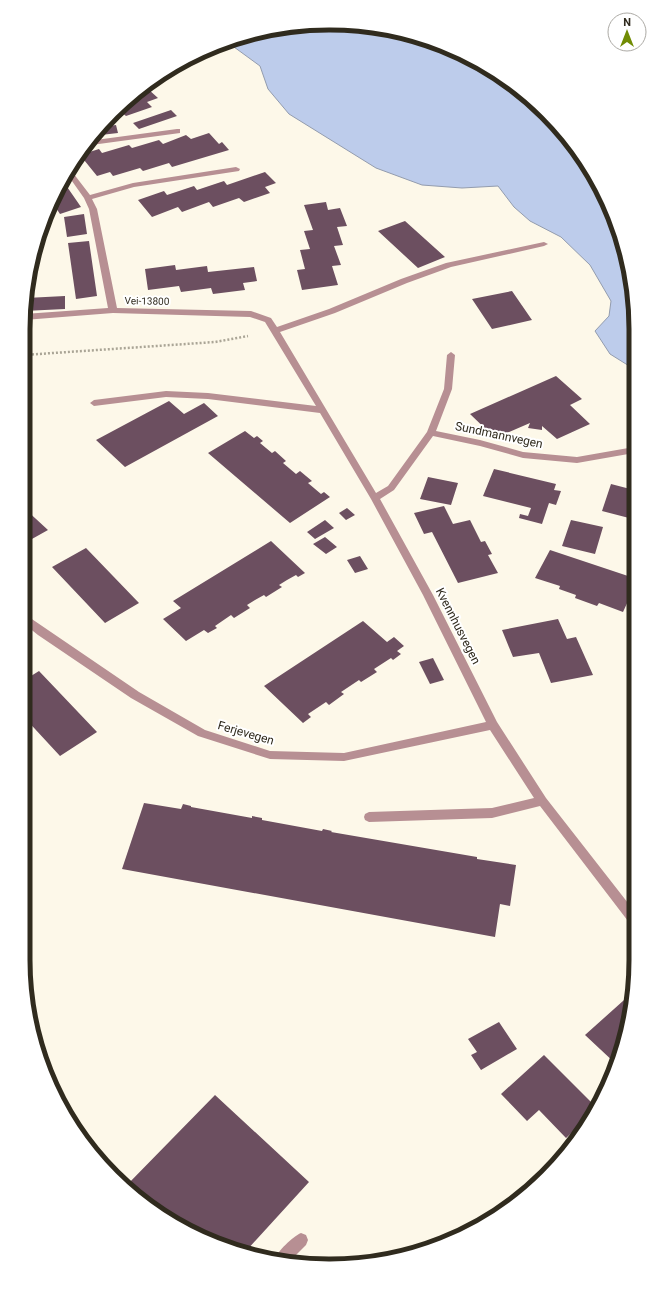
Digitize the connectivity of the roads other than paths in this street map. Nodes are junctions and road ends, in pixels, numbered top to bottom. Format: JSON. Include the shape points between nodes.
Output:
{"nodes":[{"id":1,"x":177,"y":131,"type":"dead end"},
{"id":2,"x":96,"y":143,"type":"edge"},
{"id":3,"x":236,"y":169,"type":"dead end"},
{"id":4,"x":72,"y":176,"type":"edge"},
{"id":5,"x":88,"y":198,"type":"junction"},
{"id":6,"x":544,"y":244,"type":"dead end"},
{"id":7,"x":113,"y":310,"type":"junction"},
{"id":8,"x":31,"y":317,"type":"edge"},
{"id":9,"x":275,"y":331,"type":"junction"},
{"id":10,"x":451,"y":356,"type":"dead end"},
{"id":11,"x":94,"y":403,"type":"dead end"},
{"id":12,"x":322,"y":410,"type":"junction"},
{"id":13,"x":431,"y":433,"type":"junction"},
{"id":14,"x":629,"y":451,"type":"edge"},
{"id":15,"x":375,"y":498,"type":"junction"},
{"id":16,"x":30,"y":623,"type":"edge"},
{"id":17,"x":493,"y":725,"type":"junction"},
{"id":18,"x":542,"y":801,"type":"junction"},
{"id":19,"x":369,"y":817,"type":"dead end"},
{"id":20,"x":629,"y":914,"type":"edge"},
{"id":21,"x":301,"y":1240,"type":"dead end"},
{"id":22,"x":286,"y":1255,"type":"edge"}],
"edges":[{"from":1,"to":2,"type":"street"},
{"from":3,"to":5,"type":"street","via":[[133,185]]},
{"from":4,"to":5,"type":"street","name":"Vei-13800"},
{"from":5,"to":7,"type":"street","name":"Vei-13800","via":[[96,221]]},
{"from":6,"to":9,"type":"street","via":[[436,269]]},
{"from":7,"to":8,"type":"street"},
{"from":7,"to":9,"type":"street","name":"Vei-13800","via":[[251,314],[268,320]]},
{"from":9,"to":12,"type":"street","name":"Kvennhusvegen"},
{"from":10,"to":13,"type":"street","via":[[448,389]]},
{"from":11,"to":12,"type":"street","via":[[166,394],[208,396]]},
{"from":12,"to":15,"type":"street","name":"Kvennhusvegen"},
{"from":13,"to":14,"type":"street","name":"Sundmannvegen","via":[[523,455],[577,460]]},
{"from":13,"to":15,"type":"street","via":[[391,488]]},
{"from":15,"to":17,"type":"street","name":"Kvennhusvegen","via":[[428,595]]},
{"from":16,"to":17,"type":"street","name":"Ferjevegen","via":[[135,695],[202,733],[270,755],[344,757]]},
{"from":17,"to":18,"type":"street","name":"Kvennhusvegen"},
{"from":18,"to":19,"type":"street","via":[[492,813]]},
{"from":18,"to":20,"type":"street","name":"Kvennhusvegen"},
{"from":21,"to":22,"type":"street"}]}
